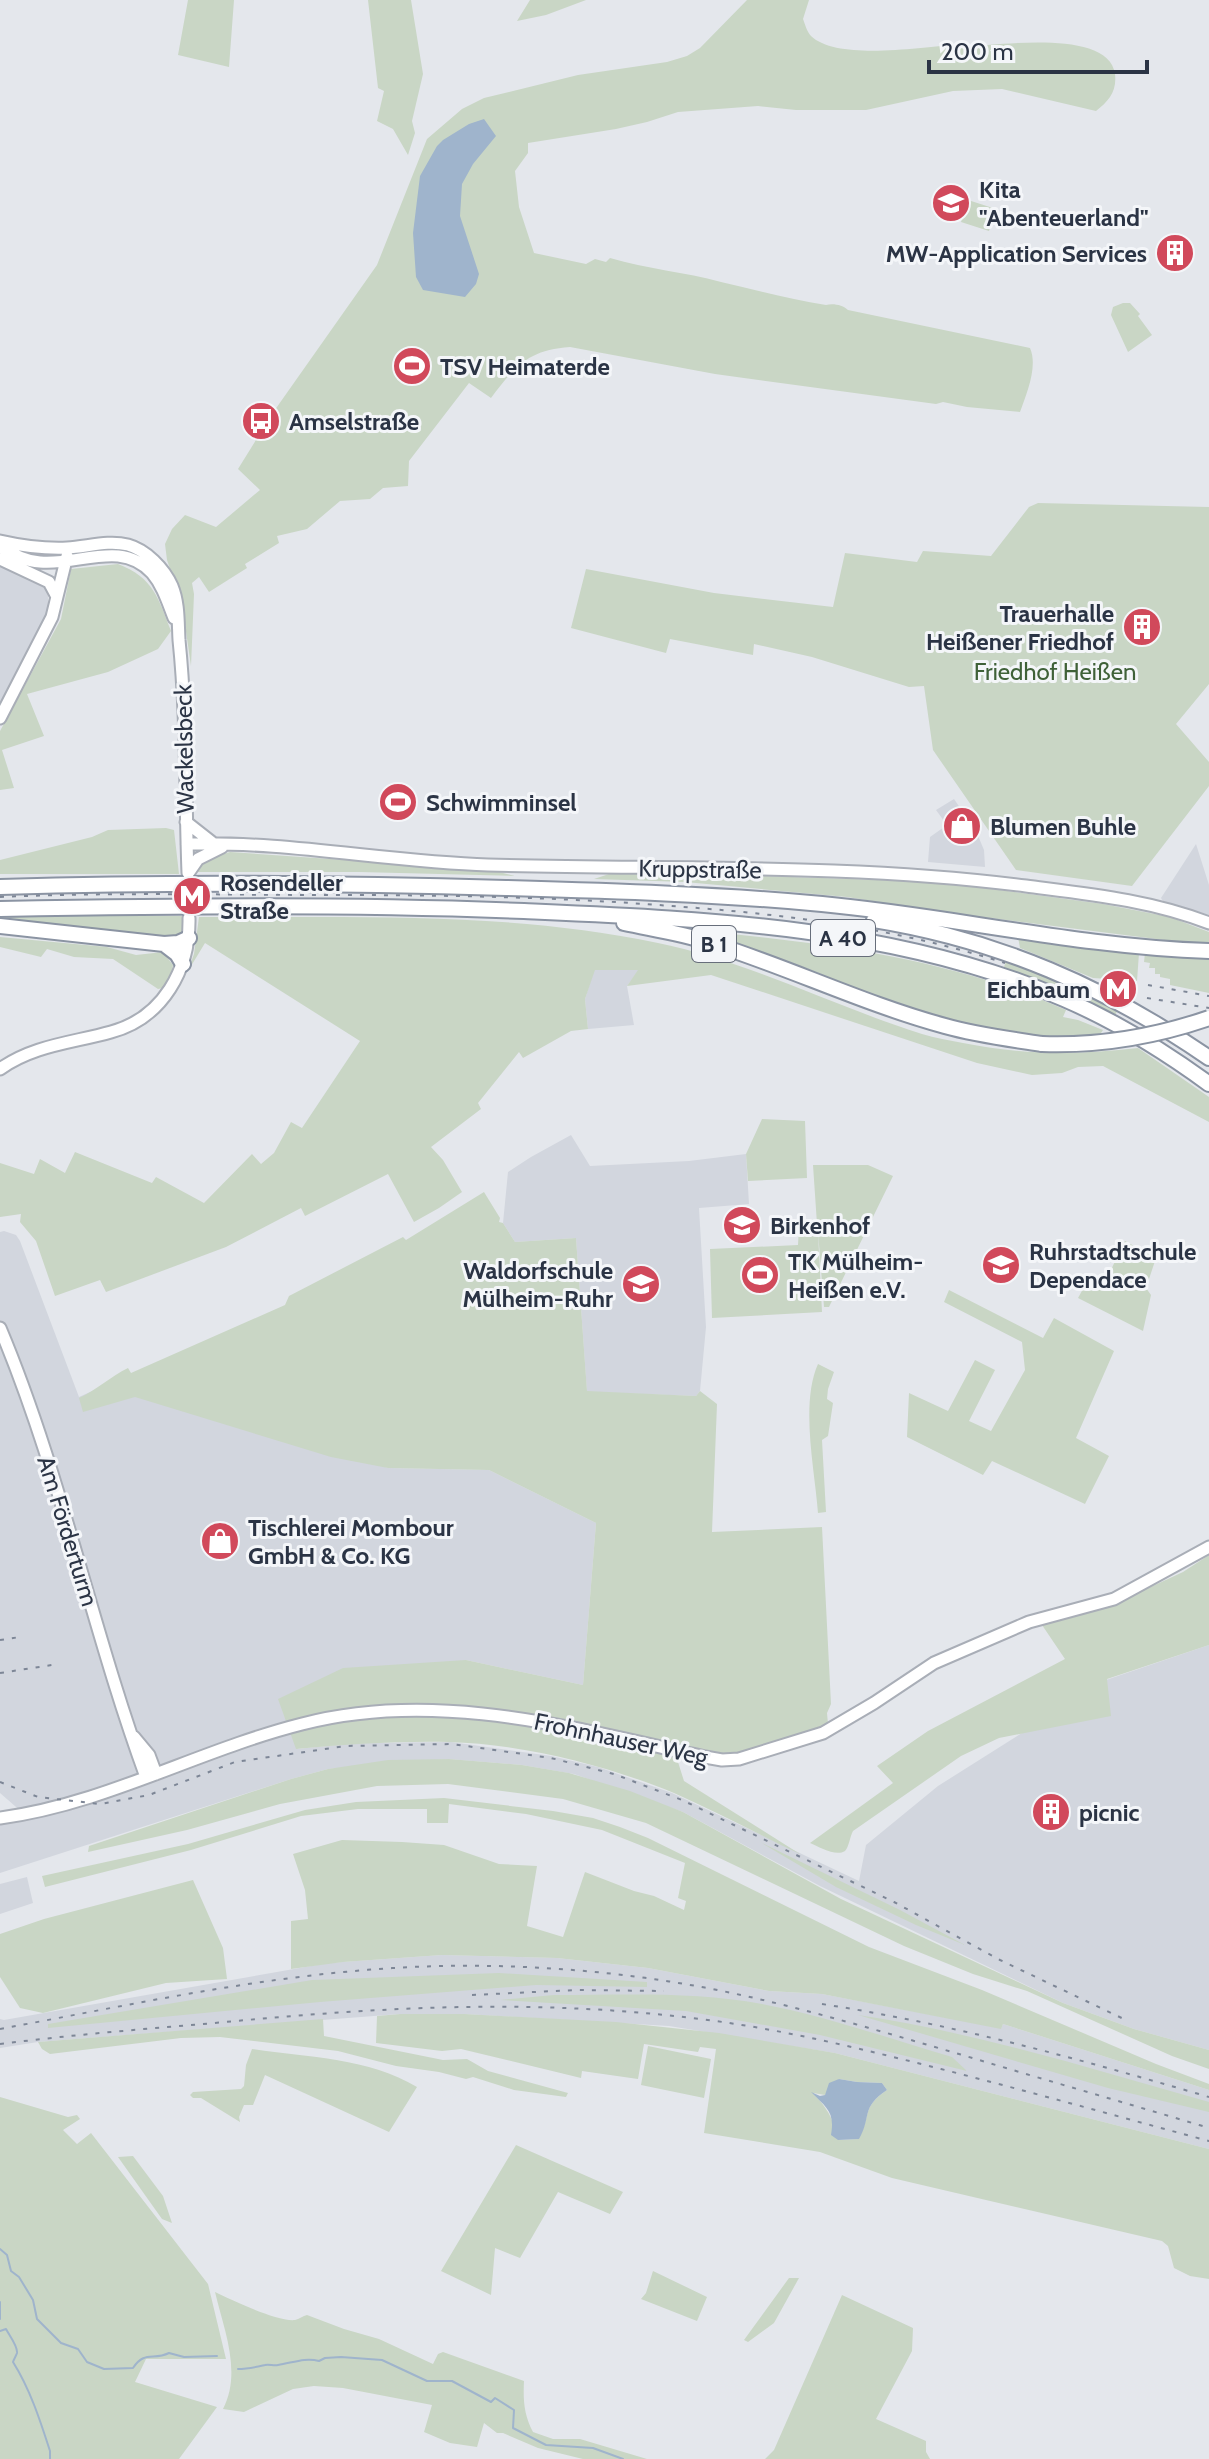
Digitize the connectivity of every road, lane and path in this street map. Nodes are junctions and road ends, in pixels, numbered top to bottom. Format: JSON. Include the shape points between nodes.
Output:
{"nodes":[{"id":1,"x":0,"y":544,"type":"edge"},
{"id":2,"x":69,"y":548,"type":"junction"},
{"id":3,"x":13,"y":555,"type":"junction"},
{"id":4,"x":0,"y":556,"type":"edge"},
{"id":5,"x":66,"y":561,"type":"junction"},
{"id":6,"x":56,"y":595,"type":"junction"},
{"id":7,"x":178,"y":625,"type":"junction"},
{"id":8,"x":0,"y":718,"type":"edge"},
{"id":9,"x":186,"y":822,"type":"junction"},
{"id":10,"x":187,"y":844,"type":"junction"},
{"id":11,"x":220,"y":845,"type":"junction"},
{"id":12,"x":0,"y":887,"type":"edge"},
{"id":13,"x":747,"y":899,"type":"junction"},
{"id":14,"x":0,"y":909,"type":"edge"},
{"id":15,"x":580,"y":914,"type":"junction"},
{"id":16,"x":189,"y":918,"type":"dead end"},
{"id":17,"x":1209,"y":923,"type":"edge"},
{"id":18,"x":0,"y":926,"type":"edge"},
{"id":19,"x":189,"y":938,"type":"junction"},
{"id":20,"x":164,"y":944,"type":"junction"},
{"id":21,"x":1209,"y":951,"type":"edge"},
{"id":22,"x":183,"y":964,"type":"junction"},
{"id":23,"x":1209,"y":1018,"type":"edge"},
{"id":24,"x":1209,"y":1058,"type":"edge"},
{"id":25,"x":0,"y":1069,"type":"edge"},
{"id":26,"x":1209,"y":1084,"type":"edge"},
{"id":27,"x":0,"y":1328,"type":"edge"},
{"id":28,"x":1209,"y":1547,"type":"edge"},
{"id":29,"x":133,"y":1736,"type":"junction"},
{"id":30,"x":149,"y":1755,"type":"junction"},
{"id":31,"x":177,"y":1765,"type":"junction"},
{"id":32,"x":151,"y":1775,"type":"junction"},
{"id":33,"x":0,"y":1818,"type":"edge"}],
"edges":[{"from":1,"to":2,"type":"street"},
{"from":1,"to":3,"type":"street"},
{"from":2,"to":5,"type":"street"},
{"from":2,"to":7,"type":"street","name":"Wackelsbeck","via":[[128,545],[150,558],[172,586]]},
{"from":3,"to":4,"type":"street"},
{"from":3,"to":5,"type":"street","via":[[39,562]]},
{"from":4,"to":6,"type":"street","via":[[49,582]]},
{"from":5,"to":6,"type":"street"},
{"from":5,"to":7,"type":"street","name":"Wackelsbeck","via":[[114,554],[137,561],[152,573]]},
{"from":6,"to":8,"type":"street","via":[[52,617]]},
{"from":7,"to":9,"type":"street","name":"Wackelsbeck"},
{"from":9,"to":10,"type":"street","name":"Wackelsbeck"},
{"from":9,"to":11,"type":"street"},
{"from":10,"to":11,"type":"street","name":"Kruppstraße"},
{"from":10,"to":11,"type":"street","name":"Wackelsbeck","via":[[188,873]]},
{"from":11,"to":17,"type":"street","name":"Kruppstraße","via":[[485,865],[924,876],[1125,899]]},
{"from":12,"to":13,"type":"highway","number":"A 40","via":[[351,884]]},
{"from":13,"to":21,"type":"highway"},
{"from":13,"to":24,"type":"highway","number":"A 40","via":[[888,922],[1010,953],[1113,998]]},
{"from":14,"to":15,"type":"highway","number":"A 40","via":[[312,906]]},
{"from":15,"to":23,"type":"highway","number":"B 1","bridge":true,"via":[[704,940],[946,1027],[988,1037],[1099,1044]]},
{"from":15,"to":26,"type":"highway","number":"A 40","via":[[817,933],[959,962],[1085,1009]]},
{"from":16,"to":19,"type":"street"},
{"from":18,"to":20,"type":"highway"},
{"from":19,"to":20,"type":"highway"},
{"from":19,"to":22,"type":"street"},
{"from":20,"to":22,"type":"highway"},
{"from":22,"to":25,"type":"street","via":[[165,997],[131,1025],[31,1051]]},
{"from":27,"to":29,"type":"street","name":"Am Förderturm","via":[[51,1470]]},
{"from":28,"to":31,"type":"street","name":"Frohnhauser Weg","via":[[1114,1599],[1029,1622],[934,1663],[823,1733],[739,1759],[713,1759],[520,1718],[439,1711],[323,1719]]},
{"from":29,"to":30,"type":"street","name":"Am Förderturm"},
{"from":29,"to":32,"type":"street","name":"Am Förderturm"},
{"from":30,"to":31,"type":"street"},
{"from":30,"to":32,"type":"street","name":"Am Förderturm"},
{"from":31,"to":32,"type":"street","name":"Frohnhauser Weg"},
{"from":32,"to":33,"type":"street","name":"Frohnhauser Weg","via":[[56,1808]]}]}
